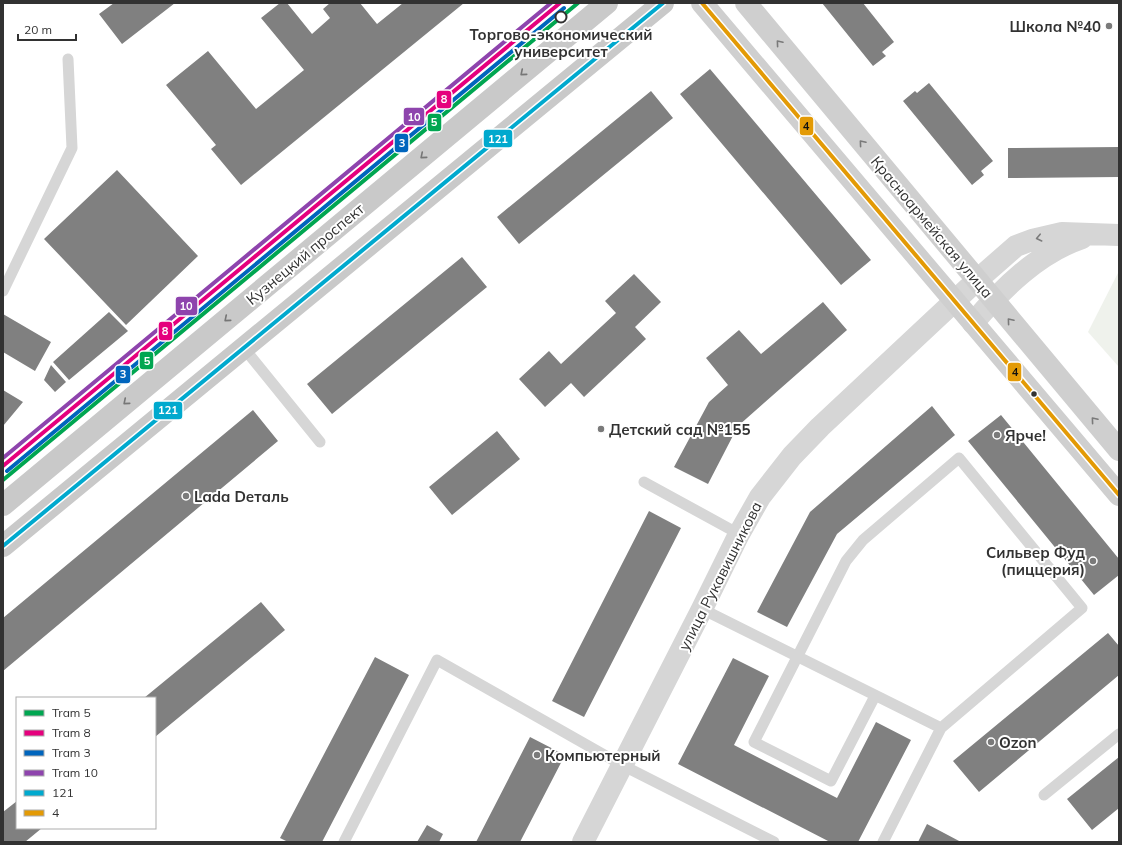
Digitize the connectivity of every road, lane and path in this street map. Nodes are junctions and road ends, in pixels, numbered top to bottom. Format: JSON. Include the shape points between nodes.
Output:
{"nodes":[{"id":1,"x":607,"y":3,"type":"edge"},
{"id":2,"x":663,"y":3,"type":"edge"},
{"id":3,"x":702,"y":3,"type":"edge"},
{"id":4,"x":746,"y":3,"type":"edge"},
{"id":5,"x":68,"y":59,"type":"dead end"},
{"id":6,"x":1095,"y":234,"type":"junction"},
{"id":7,"x":1119,"y":235,"type":"edge"},
{"id":8,"x":976,"y":280,"type":"junction"},
{"id":9,"x":3,"y":291,"type":"edge"},
{"id":10,"x":993,"y":300,"type":"junction"},
{"id":11,"x":955,"y":301,"type":"junction"},
{"id":12,"x":973,"y":323,"type":"junction"},
{"id":13,"x":242,"y":347,"type":"junction"},
{"id":14,"x":320,"y":442,"type":"dead end"},
{"id":15,"x":1119,"y":450,"type":"edge"},
{"id":16,"x":644,"y":482,"type":"dead end"},
{"id":17,"x":1119,"y":495,"type":"edge"},
{"id":18,"x":3,"y":505,"type":"edge"},
{"id":19,"x":739,"y":534,"type":"junction"},
{"id":20,"x":3,"y":546,"type":"edge"},
{"id":21,"x":702,"y":609,"type":"junction"},
{"id":22,"x":798,"y":657,"type":"junction"},
{"id":23,"x":875,"y":696,"type":"junction"},
{"id":24,"x":941,"y":728,"type":"junction"},
{"id":25,"x":1119,"y":734,"type":"edge"},
{"id":26,"x":622,"y":765,"type":"junction"},
{"id":27,"x":1044,"y":795,"type":"dead end"},
{"id":28,"x":344,"y":842,"type":"edge"},
{"id":29,"x":583,"y":842,"type":"edge"},
{"id":30,"x":774,"y":842,"type":"edge"},
{"id":31,"x":883,"y":842,"type":"edge"}],
"edges":[{"from":1,"to":18,"type":"main road","name":"Кузнецкий проспект","one_way":true},
{"from":2,"to":13,"type":"main road"},
{"from":3,"to":11,"type":"main road","name":"Красноармейская улица"},
{"from":8,"to":4,"type":"main road","name":"Красноармейская улица","one_way":true},
{"from":5,"to":9,"type":"lane","via":[[72,148]]},
{"from":6,"to":7,"type":"street","name":"улица Рукавишникова"},
{"from":6,"to":8,"type":"street","name":"улица Рукавишникова","one_way":true,"via":[[1062,233],[1016,246]]},
{"from":6,"to":10,"type":"street","via":[[1072,242],[1042,258]]},
{"from":8,"to":10,"type":"main road","name":"Красноармейская улица"},
{"from":8,"to":11,"type":"street","name":"улица Рукавишникова"},
{"from":10,"to":12,"type":"street"},
{"from":15,"to":10,"type":"main road","name":"Красноармейская улица","one_way":true},
{"from":11,"to":12,"type":"main road","name":"Красноармейская улица"},
{"from":11,"to":19,"type":"street","name":"улица Рукавишникова","via":[[792,456],[760,497]]},
{"from":12,"to":17,"type":"main road","name":"Красноармейская улица"},
{"from":13,"to":14,"type":"lane"},
{"from":13,"to":20,"type":"main road"},
{"from":16,"to":19,"type":"lane"},
{"from":19,"to":21,"type":"street","name":"улица Рукавишникова"},
{"from":21,"to":22,"type":"lane"},
{"from":21,"to":26,"type":"street","name":"улица Рукавишникова"},
{"from":22,"to":23,"type":"lane"},
{"from":22,"to":23,"type":"lane","via":[[754,742],[831,782]]},
{"from":22,"to":24,"type":"lane","via":[[846,561],[858,545],[959,458],[1082,608]]},
{"from":23,"to":24,"type":"lane"},
{"from":24,"to":31,"type":"lane"},
{"from":25,"to":27,"type":"lane"},
{"from":26,"to":28,"type":"lane","via":[[437,660]]},
{"from":26,"to":29,"type":"street","name":"улица Рукавишникова"},
{"from":26,"to":30,"type":"lane"}]}
